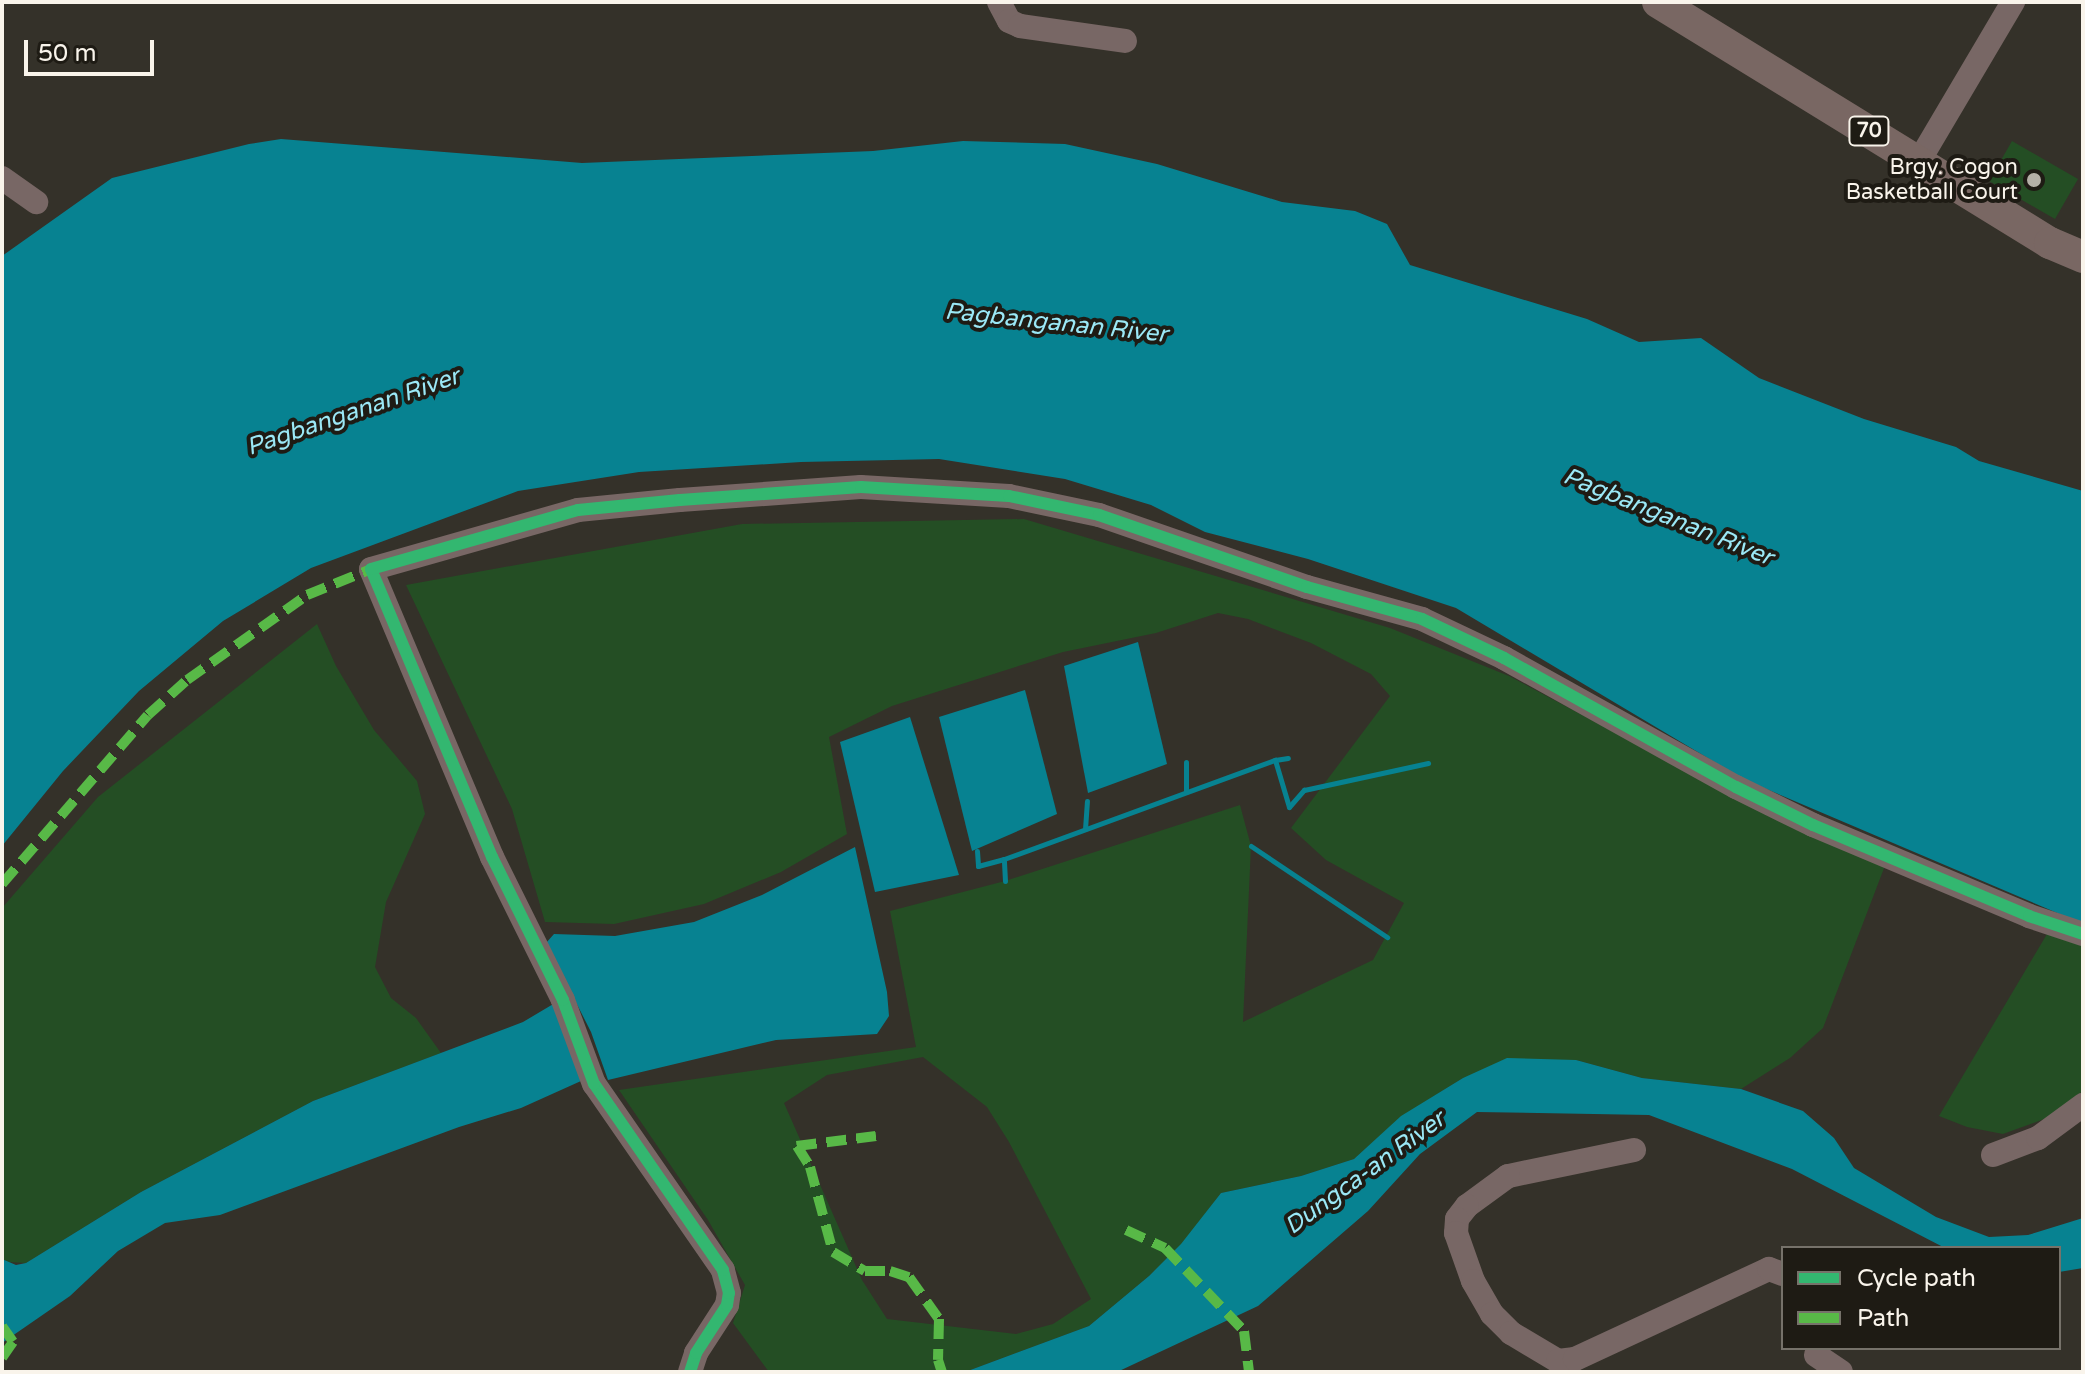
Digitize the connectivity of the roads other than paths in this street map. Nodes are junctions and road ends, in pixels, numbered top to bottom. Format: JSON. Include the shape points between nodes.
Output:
{"nodes":[{"id":1,"x":999,"y":2,"type":"edge"},
{"id":2,"x":1658,"y":2,"type":"edge"},
{"id":3,"x":2013,"y":2,"type":"edge"},
{"id":4,"x":1125,"y":41,"type":"dead end"},
{"id":5,"x":1919,"y":161,"type":"junction"},
{"id":6,"x":2,"y":178,"type":"edge"},
{"id":7,"x":36,"y":202,"type":"dead end"},
{"id":8,"x":2083,"y":257,"type":"edge"},
{"id":9,"x":2083,"y":934,"type":"edge"},
{"id":10,"x":2083,"y":1105,"type":"edge"},
{"id":11,"x":1634,"y":1150,"type":"dead end"},
{"id":12,"x":1993,"y":1155,"type":"dead end"},
{"id":13,"x":1781,"y":1273,"type":"edge"},
{"id":14,"x":1814,"y":1358,"type":"edge"},
{"id":15,"x":690,"y":1372,"type":"edge"},
{"id":16,"x":1841,"y":1372,"type":"edge"}],
"edges":[{"from":1,"to":4,"type":"street","via":[[1009,21],[1020,26]]},
{"from":2,"to":5,"type":"main road","number":"70"},
{"from":3,"to":5,"type":"street"},
{"from":5,"to":8,"type":"main road","number":"70","via":[[2050,243]]},
{"from":6,"to":7,"type":"street"},
{"from":9,"to":15,"type":"street","via":[[1813,825],[1422,619],[1054,505],[1009,496],[861,487],[680,500],[578,510],[371,569],[492,857],[563,1000],[594,1084],[723,1270],[727,1305]]},
{"from":10,"to":12,"type":"street","via":[[2038,1138]]},
{"from":11,"to":13,"type":"street","via":[[1508,1176],[1457,1219],[1456,1233],[1473,1281],[1492,1314],[1511,1333],[1558,1361],[1575,1359],[1769,1269]]},
{"from":14,"to":16,"type":"street"}]}
